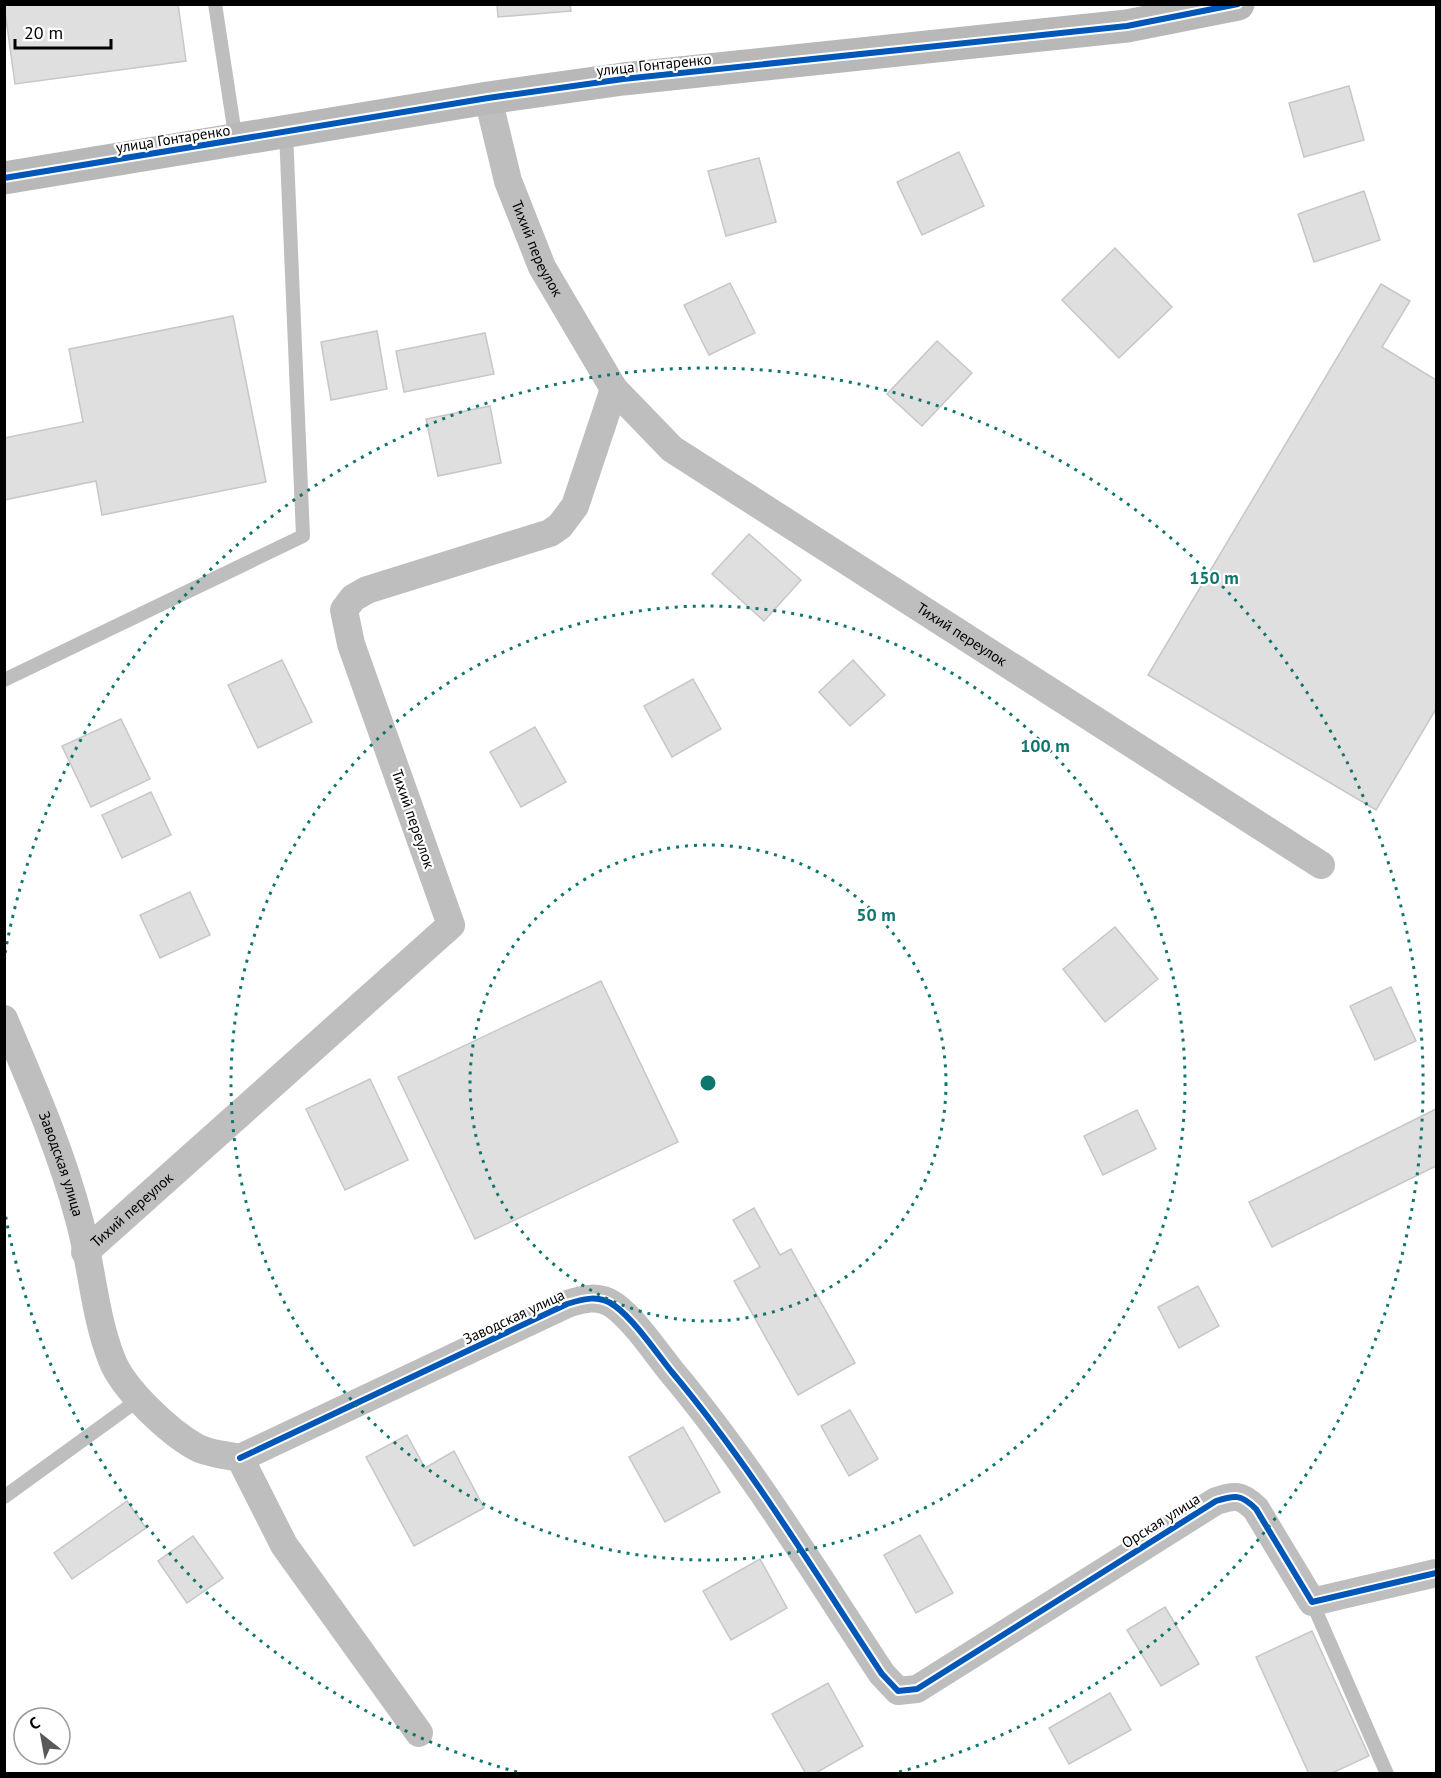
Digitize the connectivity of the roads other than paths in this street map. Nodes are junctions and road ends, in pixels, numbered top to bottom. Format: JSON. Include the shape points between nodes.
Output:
{"nodes":[{"id":1,"x":215,"y":4,"type":"edge"},
{"id":2,"x":1238,"y":4,"type":"edge"},
{"id":3,"x":488,"y":98,"type":"junction"},
{"id":4,"x":286,"y":132,"type":"junction"},
{"id":5,"x":236,"y":141,"type":"junction"},
{"id":6,"x":4,"y":178,"type":"edge"},
{"id":7,"x":614,"y":389,"type":"junction"},
{"id":8,"x":4,"y":680,"type":"edge"},
{"id":9,"x":1322,"y":865,"type":"dead end"},
{"id":10,"x":4,"y":1019,"type":"edge"},
{"id":11,"x":85,"y":1252,"type":"junction"},
{"id":12,"x":138,"y":1400,"type":"junction"},
{"id":13,"x":240,"y":1458,"type":"junction"},
{"id":14,"x":4,"y":1497,"type":"edge"},
{"id":15,"x":1437,"y":1573,"type":"edge"},
{"id":16,"x":1312,"y":1602,"type":"junction"},
{"id":17,"x":882,"y":1674,"type":"joint"},
{"id":18,"x":419,"y":1733,"type":"dead end"},
{"id":19,"x":1387,"y":1773,"type":"edge"}],
"edges":[{"from":1,"to":5,"type":"lane"},
{"from":2,"to":3,"type":"street","name":"улица Гонтаренко"},
{"from":3,"to":4,"type":"street","name":"улица Гонтаренко"},
{"from":3,"to":7,"type":"street","name":"Тихий переулок","via":[[508,181],[542,267]]},
{"from":4,"to":5,"type":"street","name":"улица Гонтаренко"},
{"from":4,"to":8,"type":"lane","via":[[303,536]]},
{"from":5,"to":6,"type":"street","name":"улица Гонтаренко"},
{"from":7,"to":9,"type":"street","name":"Тихий переулок","via":[[672,449]]},
{"from":7,"to":11,"type":"street","name":"Тихий переулок","via":[[575,506],[560,526],[550,533],[367,590],[353,598],[344,610],[351,644],[451,925]]},
{"from":10,"to":11,"type":"street","name":"Заводская улица","via":[[52,1131],[80,1220]]},
{"from":11,"to":12,"type":"street","name":"Заводская улица","via":[[112,1362]]},
{"from":12,"to":13,"type":"street","name":"Заводская улица","via":[[198,1449]]},
{"from":12,"to":14,"type":"lane"},
{"from":13,"to":17,"type":"street","name":"Заводская улица","via":[[567,1304],[597,1298],[614,1305],[627,1318],[700,1406]]},
{"from":13,"to":18,"type":"street","via":[[284,1545]]},
{"from":15,"to":16,"type":"street"},
{"from":16,"to":17,"type":"street","name":"Орская улица","via":[[1256,1509],[1239,1496],[1228,1497],[917,1689],[898,1691]]},
{"from":16,"to":19,"type":"lane","name":"Орская улица"}]}
